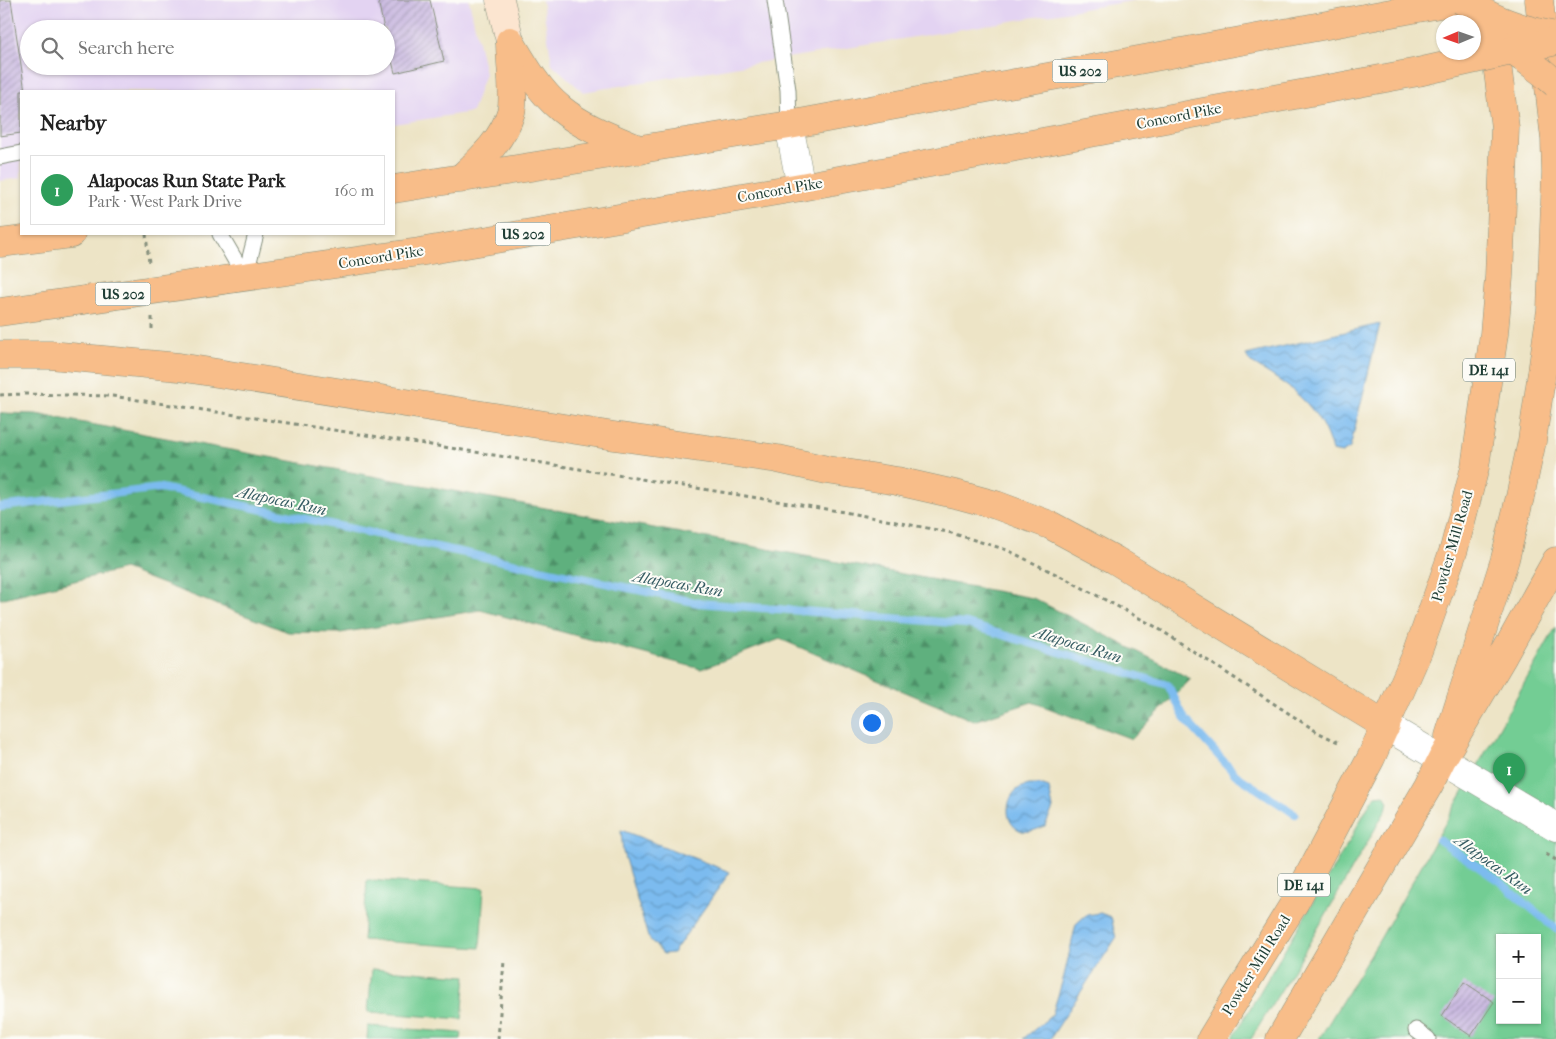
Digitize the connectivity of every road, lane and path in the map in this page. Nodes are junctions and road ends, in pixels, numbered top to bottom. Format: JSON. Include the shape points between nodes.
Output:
{"nodes":[{"id":1,"x":500,"y":0,"type":"edge"},
{"id":2,"x":775,"y":0,"type":"edge"},
{"id":3,"x":1461,"y":0,"type":"edge"},
{"id":4,"x":1489,"y":0,"type":"edge"},
{"id":5,"x":1539,"y":0,"type":"edge"},
{"id":6,"x":1410,"y":10,"type":"junction"},
{"id":7,"x":1436,"y":17,"type":"edge"},
{"id":8,"x":1481,"y":34,"type":"edge"},
{"id":9,"x":1556,"y":36,"type":"edge"},
{"id":10,"x":510,"y":41,"type":"junction"},
{"id":11,"x":1556,"y":41,"type":"edge"},
{"id":12,"x":1514,"y":51,"type":"junction"},
{"id":13,"x":1556,"y":84,"type":"edge"},
{"id":14,"x":789,"y":125,"type":"junction"},
{"id":15,"x":640,"y":150,"type":"junction"},
{"id":16,"x":20,"y":153,"type":"edge"},
{"id":17,"x":0,"y":157,"type":"edge"},
{"id":18,"x":460,"y":179,"type":"junction"},
{"id":19,"x":801,"y":187,"type":"junction"},
{"id":20,"x":395,"y":189,"type":"edge"},
{"id":21,"x":63,"y":235,"type":"edge"},
{"id":22,"x":221,"y":235,"type":"edge"},
{"id":23,"x":256,"y":235,"type":"edge"},
{"id":24,"x":0,"y":243,"type":"edge"},
{"id":25,"x":245,"y":277,"type":"junction"},
{"id":26,"x":0,"y":312,"type":"edge"},
{"id":27,"x":0,"y":355,"type":"edge"},
{"id":28,"x":0,"y":395,"type":"edge"},
{"id":29,"x":1556,"y":561,"type":"edge"},
{"id":30,"x":1386,"y":726,"type":"junction"},
{"id":31,"x":1338,"y":742,"type":"dead end"},
{"id":32,"x":1442,"y":759,"type":"junction"},
{"id":33,"x":1556,"y":827,"type":"edge"},
{"id":34,"x":504,"y":961,"type":"dead end"},
{"id":35,"x":498,"y":1039,"type":"edge"},
{"id":36,"x":1211,"y":1039,"type":"edge"},
{"id":37,"x":1280,"y":1039,"type":"edge"}],
"edges":[{"from":1,"to":10,"type":"main road"},
{"from":2,"to":14,"type":"lane","via":[[788,90]]},
{"from":3,"to":6,"type":"main road","number":"US 202"},
{"from":3,"to":9,"type":"main road","bridge":true,"via":[[1506,23]]},
{"from":4,"to":30,"type":"main road","name":"Powder Mill Road","number":"DE 141","via":[[1505,128],[1494,334],[1475,467],[1454,549],[1418,652]]},
{"from":5,"to":32,"type":"main road","via":[[1555,139],[1551,310],[1532,440],[1505,559]]},
{"from":6,"to":7,"type":"main road"},
{"from":6,"to":14,"type":"main road","number":"US 202"},
{"from":8,"to":12,"type":"main road","bridge":true},
{"from":10,"to":15,"type":"main road","via":[[533,78],[561,109],[598,133]]},
{"from":10,"to":18,"type":"main road","via":[[511,112],[490,149]]},
{"from":11,"to":12,"type":"main road","name":"Concord Pike","number":"US 202","bridge":true},
{"from":12,"to":13,"type":"main road","bridge":true},
{"from":12,"to":19,"type":"main road","name":"Concord Pike","number":"US 202","bridge":true,"via":[[1418,72]]},
{"from":14,"to":15,"type":"main road","number":"US 202"},
{"from":14,"to":19,"type":"street"},
{"from":15,"to":18,"type":"main road","number":"US 202"},
{"from":16,"to":17,"type":"lane"},
{"from":18,"to":20,"type":"main road","number":"US 202"},
{"from":19,"to":25,"type":"main road","name":"Concord Pike","number":"US 202","via":[[419,252]]},
{"from":21,"to":24,"type":"main road"},
{"from":22,"to":25,"type":"lane"},
{"from":23,"to":25,"type":"lane"},
{"from":25,"to":26,"type":"main road","name":"Concord Pike","number":"US 202"},
{"from":27,"to":30,"type":"main road","via":[[50,355],[180,367],[778,459],[959,495],[1050,525],[1115,560]]},
{"from":28,"to":31,"type":"path","via":[[122,398],[473,451],[948,532],[1007,550],[1148,622],[1319,733]]},
{"from":29,"to":32,"type":"main road"},
{"from":30,"to":32,"type":"street"},
{"from":30,"to":36,"type":"main road","name":"Powder Mill Road","number":"DE 141","via":[[1295,902]]},
{"from":32,"to":33,"type":"street"},
{"from":32,"to":37,"type":"main road"},
{"from":34,"to":35,"type":"path"}]}
